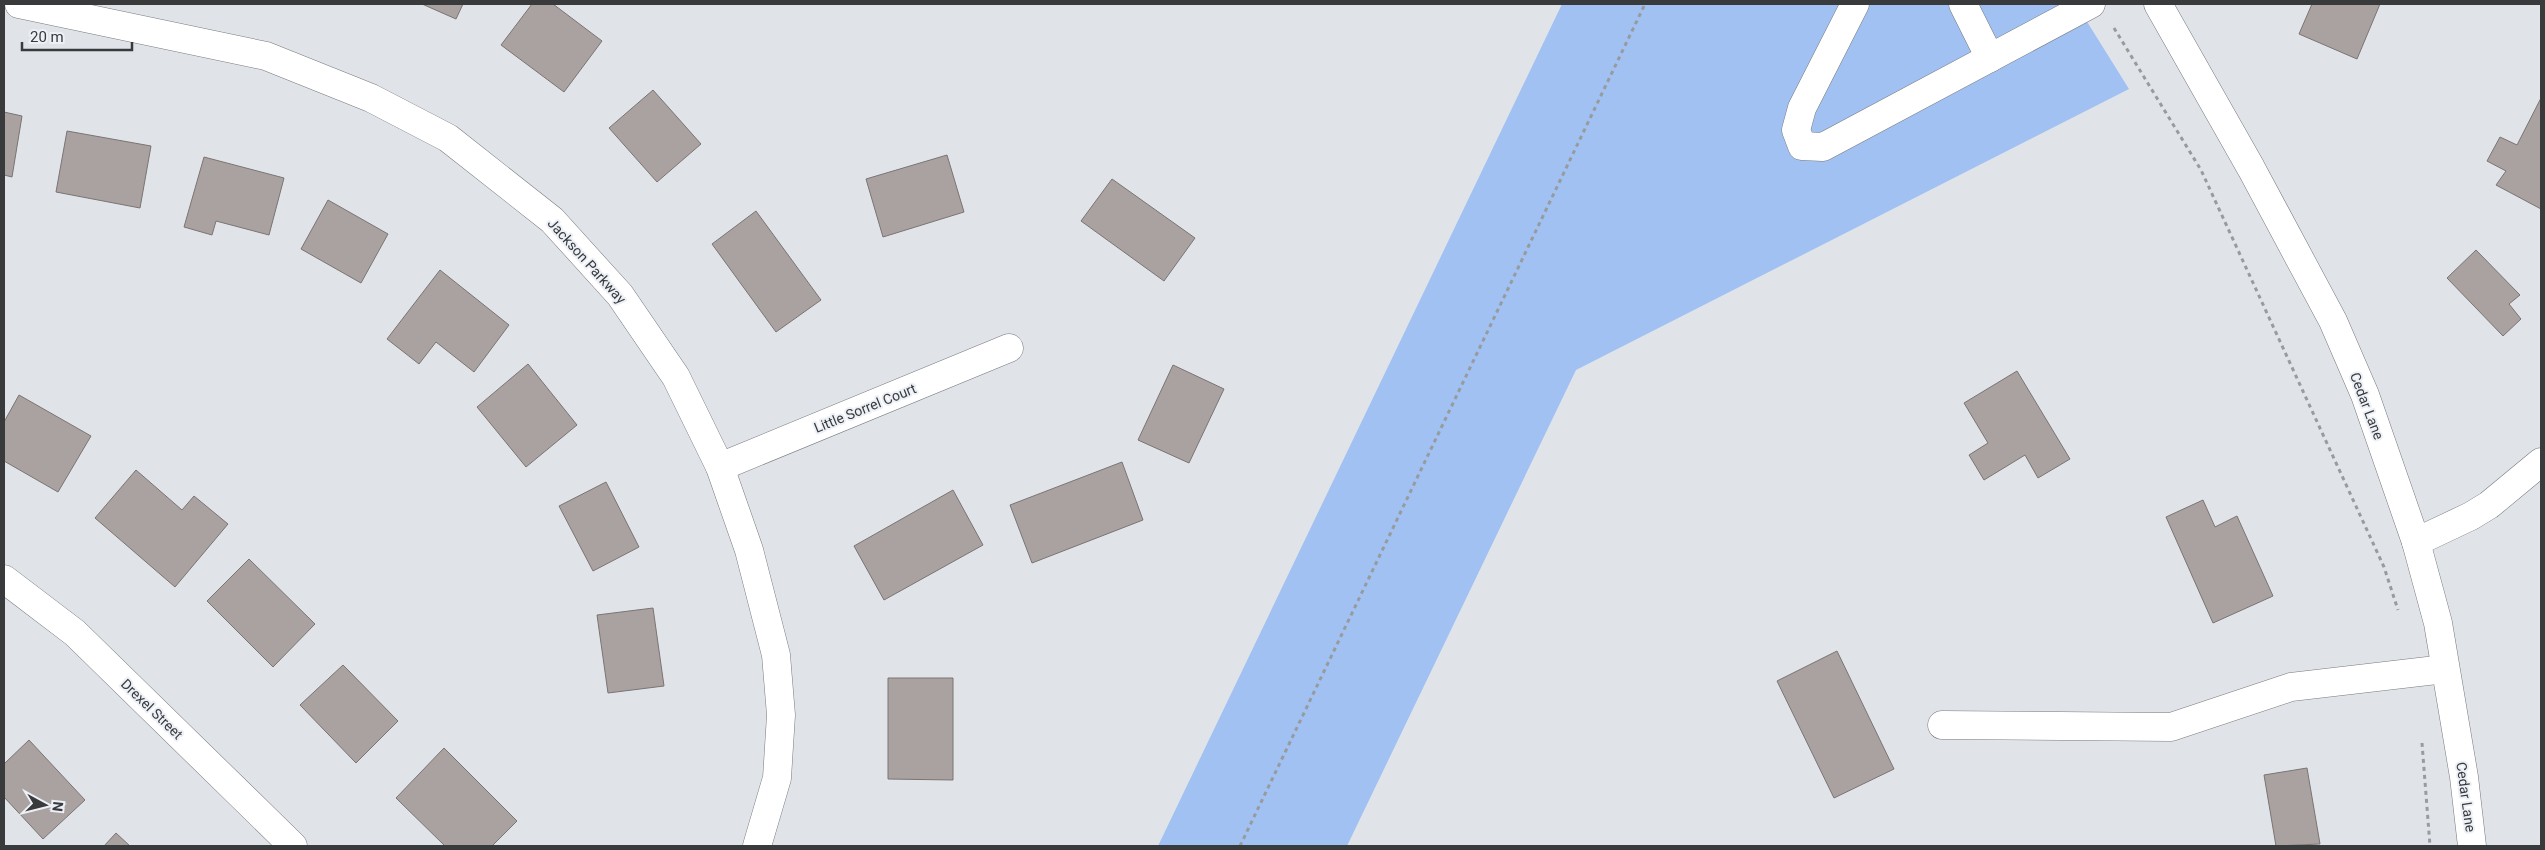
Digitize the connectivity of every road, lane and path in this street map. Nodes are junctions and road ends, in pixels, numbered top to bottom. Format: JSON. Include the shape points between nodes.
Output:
{"nodes":[{"id":1,"x":19,"y":4,"type":"edge"},
{"id":2,"x":1645,"y":4,"type":"edge"},
{"id":3,"x":1855,"y":4,"type":"edge"},
{"id":4,"x":1963,"y":4,"type":"edge"},
{"id":5,"x":2091,"y":4,"type":"edge"},
{"id":6,"x":2158,"y":4,"type":"edge"},
{"id":7,"x":2114,"y":27,"type":"dead end"},
{"id":8,"x":1990,"y":58,"type":"junction"},
{"id":9,"x":1009,"y":348,"type":"dead end"},
{"id":10,"x":2541,"y":462,"type":"edge"},
{"id":11,"x":720,"y":467,"type":"junction"},
{"id":12,"x":2416,"y":542,"type":"junction"},
{"id":13,"x":4,"y":579,"type":"edge"},
{"id":14,"x":2398,"y":611,"type":"dead end"},
{"id":15,"x":2445,"y":669,"type":"junction"},
{"id":16,"x":1942,"y":725,"type":"dead end"},
{"id":17,"x":2422,"y":740,"type":"dead end"},
{"id":18,"x":293,"y":846,"type":"edge"},
{"id":19,"x":756,"y":846,"type":"edge"},
{"id":20,"x":1240,"y":846,"type":"edge"},
{"id":21,"x":2430,"y":846,"type":"edge"},
{"id":22,"x":2472,"y":846,"type":"edge"}],
"edges":[{"from":1,"to":11,"type":"street","name":"Jackson Parkway","via":[[266,56],[371,98],[448,138],[552,220],[620,295],[676,377]]},
{"from":2,"to":20,"type":"path"},
{"from":3,"to":8,"type":"street","via":[[1802,108],[1796,130],[1802,146],[1824,147]]},
{"from":4,"to":8,"type":"street"},
{"from":5,"to":8,"type":"street"},
{"from":6,"to":12,"type":"street","name":"Cedar Lane","via":[[2251,168],[2332,321],[2364,395]]},
{"from":7,"to":14,"type":"path","via":[[2201,170],[2384,567]]},
{"from":9,"to":11,"type":"street","name":"Little Sorrel Court"},
{"from":10,"to":12,"type":"street","via":[[2489,505]]},
{"from":11,"to":19,"type":"street","name":"Jackson Parkway","via":[[749,550],[776,655],[781,715],[776,778]]},
{"from":12,"to":15,"type":"street","name":"Cedar Lane","via":[[2438,623]]},
{"from":13,"to":18,"type":"street","name":"Drexel Street","via":[[75,633]]},
{"from":15,"to":16,"type":"street","via":[[2291,687],[2170,727]]},
{"from":15,"to":22,"type":"street","name":"Cedar Lane"},
{"from":17,"to":21,"type":"path"}]}
